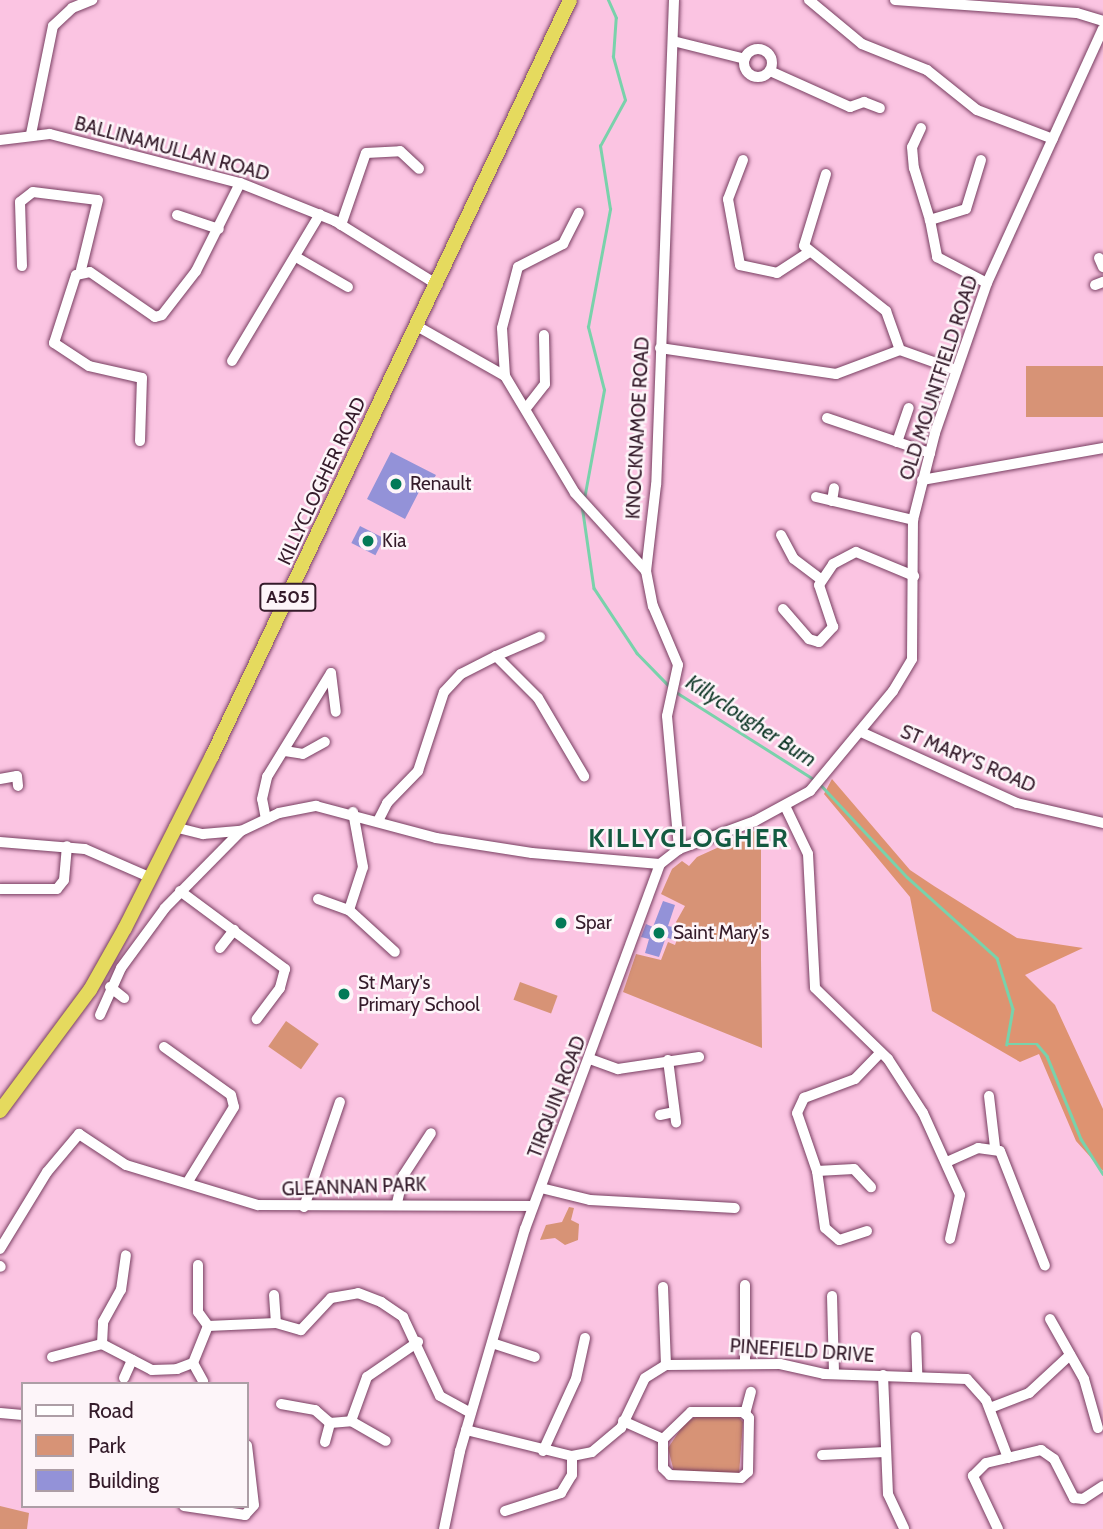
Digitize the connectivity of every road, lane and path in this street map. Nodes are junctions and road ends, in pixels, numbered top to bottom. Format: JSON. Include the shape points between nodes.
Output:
{"nodes":[{"id":1,"x":92,"y":0,"type":"edge"},
{"id":2,"x":570,"y":0,"type":"edge"},
{"id":3,"x":674,"y":0,"type":"edge"},
{"id":4,"x":809,"y":0,"type":"edge"},
{"id":5,"x":895,"y":0,"type":"edge"},
{"id":6,"x":1103,"y":21,"type":"edge"},
{"id":7,"x":1102,"y":34,"type":"edge"},
{"id":8,"x":673,"y":41,"type":"junction"},
{"id":9,"x":745,"y":59,"type":"junction"},
{"id":10,"x":770,"y":71,"type":"junction"},
{"id":11,"x":880,"y":108,"type":"dead end"},
{"id":12,"x":921,"y":128,"type":"dead end"},
{"id":13,"x":31,"y":134,"type":"junction"},
{"id":14,"x":1053,"y":139,"type":"junction"},
{"id":15,"x":0,"y":140,"type":"edge"},
{"id":16,"x":743,"y":160,"type":"dead end"},
{"id":17,"x":981,"y":160,"type":"dead end"},
{"id":18,"x":419,"y":169,"type":"dead end"},
{"id":19,"x":826,"y":174,"type":"dead end"},
{"id":20,"x":240,"y":183,"type":"junction"},
{"id":21,"x":579,"y":213,"type":"dead end"},
{"id":22,"x":320,"y":214,"type":"junction"},
{"id":23,"x":177,"y":215,"type":"dead end"},
{"id":24,"x":930,"y":220,"type":"junction"},
{"id":25,"x":341,"y":225,"type":"junction"},
{"id":26,"x":219,"y":229,"type":"junction"},
{"id":27,"x":809,"y":252,"type":"junction"},
{"id":28,"x":296,"y":257,"type":"junction"},
{"id":29,"x":22,"y":266,"type":"dead end"},
{"id":30,"x":81,"y":270,"type":"junction"},
{"id":31,"x":987,"y":283,"type":"junction"},
{"id":32,"x":438,"y":285,"type":"junction"},
{"id":33,"x":348,"y":287,"type":"dead end"},
{"id":34,"x":417,"y":326,"type":"junction"},
{"id":35,"x":544,"y":335,"type":"dead end"},
{"id":36,"x":660,"y":348,"type":"junction"},
{"id":37,"x":900,"y":350,"type":"junction"},
{"id":38,"x":232,"y":360,"type":"dead end"},
{"id":39,"x":956,"y":370,"type":"junction"},
{"id":40,"x":505,"y":376,"type":"junction"},
{"id":41,"x":527,"y":407,"type":"junction"},
{"id":42,"x":909,"y":408,"type":"dead end"},
{"id":43,"x":827,"y":418,"type":"dead end"},
{"id":44,"x":140,"y":441,"type":"dead end"},
{"id":45,"x":897,"y":442,"type":"junction"},
{"id":46,"x":1103,"y":448,"type":"edge"},
{"id":47,"x":930,"y":453,"type":"junction"},
{"id":48,"x":922,"y":480,"type":"junction"},
{"id":49,"x":834,"y":488,"type":"dead end"},
{"id":50,"x":816,"y":497,"type":"dead end"},
{"id":51,"x":832,"y":501,"type":"junction"},
{"id":52,"x":913,"y":520,"type":"junction"},
{"id":53,"x":781,"y":536,"type":"dead end"},
{"id":54,"x":646,"y":571,"type":"junction"},
{"id":55,"x":914,"y":576,"type":"junction"},
{"id":56,"x":821,"y":579,"type":"junction"},
{"id":57,"x":783,"y":608,"type":"dead end"},
{"id":58,"x":540,"y":637,"type":"dead end"},
{"id":59,"x":496,"y":656,"type":"junction"},
{"id":60,"x":337,"y":712,"type":"dead end"},
{"id":61,"x":861,"y":732,"type":"junction"},
{"id":62,"x":325,"y":742,"type":"dead end"},
{"id":63,"x":285,"y":751,"type":"junction"},
{"id":64,"x":584,"y":776,"type":"dead end"},
{"id":65,"x":0,"y":779,"type":"edge"},
{"id":66,"x":18,"y":786,"type":"dead end"},
{"id":67,"x":786,"y":808,"type":"junction"},
{"id":68,"x":353,"y":812,"type":"junction"},
{"id":69,"x":266,"y":819,"type":"junction"},
{"id":70,"x":379,"y":821,"type":"junction"},
{"id":71,"x":1103,"y":823,"type":"edge"},
{"id":72,"x":174,"y":827,"type":"junction"},
{"id":73,"x":241,"y":831,"type":"junction"},
{"id":74,"x":0,"y":842,"type":"edge"},
{"id":75,"x":67,"y":846,"type":"junction"},
{"id":76,"x":679,"y":849,"type":"junction"},
{"id":77,"x":660,"y":864,"type":"junction"},
{"id":78,"x":149,"y":877,"type":"junction"},
{"id":79,"x":0,"y":889,"type":"edge"},
{"id":80,"x":180,"y":891,"type":"junction"},
{"id":81,"x":318,"y":899,"type":"dead end"},
{"id":82,"x":349,"y":910,"type":"junction"},
{"id":83,"x":234,"y":930,"type":"junction"},
{"id":84,"x":220,"y":948,"type":"dead end"},
{"id":85,"x":395,"y":952,"type":"dead end"},
{"id":86,"x":110,"y":987,"type":"junction"},
{"id":87,"x":124,"y":998,"type":"dead end"},
{"id":88,"x":100,"y":1014,"type":"dead end"},
{"id":89,"x":257,"y":1019,"type":"dead end"},
{"id":90,"x":164,"y":1047,"type":"dead end"},
{"id":91,"x":881,"y":1052,"type":"junction"},
{"id":92,"x":699,"y":1057,"type":"dead end"},
{"id":93,"x":590,"y":1059,"type":"junction"},
{"id":94,"x":668,"y":1060,"type":"junction"},
{"id":95,"x":989,"y":1096,"type":"dead end"},
{"id":96,"x":341,"y":1102,"type":"dead end"},
{"id":97,"x":0,"y":1111,"type":"edge"},
{"id":98,"x":660,"y":1115,"type":"dead end"},
{"id":99,"x":431,"y":1133,"type":"dead end"},
{"id":100,"x":995,"y":1147,"type":"junction"},
{"id":101,"x":948,"y":1161,"type":"junction"},
{"id":102,"x":817,"y":1171,"type":"junction"},
{"id":103,"x":189,"y":1180,"type":"junction"},
{"id":104,"x":871,"y":1187,"type":"dead end"},
{"id":105,"x":541,"y":1188,"type":"junction"},
{"id":106,"x":397,"y":1203,"type":"junction"},
{"id":107,"x":533,"y":1206,"type":"junction"},
{"id":108,"x":304,"y":1207,"type":"junction"},
{"id":109,"x":735,"y":1208,"type":"dead end"},
{"id":110,"x":867,"y":1231,"type":"dead end"},
{"id":111,"x":950,"y":1238,"type":"dead end"},
{"id":112,"x":0,"y":1249,"type":"edge"},
{"id":113,"x":126,"y":1255,"type":"dead end"},
{"id":114,"x":198,"y":1265,"type":"dead end"},
{"id":115,"x":1045,"y":1266,"type":"dead end"},
{"id":116,"x":745,"y":1285,"type":"dead end"},
{"id":117,"x":663,"y":1287,"type":"dead end"},
{"id":118,"x":274,"y":1294,"type":"dead end"},
{"id":119,"x":832,"y":1296,"type":"dead end"},
{"id":120,"x":1050,"y":1319,"type":"dead end"},
{"id":121,"x":276,"y":1323,"type":"junction"},
{"id":122,"x":208,"y":1326,"type":"junction"},
{"id":123,"x":916,"y":1337,"type":"dead end"},
{"id":124,"x":585,"y":1338,"type":"dead end"},
{"id":125,"x":418,"y":1342,"type":"junction"},
{"id":126,"x":492,"y":1343,"type":"junction"},
{"id":127,"x":102,"y":1344,"type":"junction"},
{"id":128,"x":1070,"y":1355,"type":"junction"},
{"id":129,"x":52,"y":1357,"type":"dead end"},
{"id":130,"x":535,"y":1357,"type":"dead end"},
{"id":131,"x":132,"y":1360,"type":"junction"},
{"id":132,"x":193,"y":1363,"type":"junction"},
{"id":133,"x":745,"y":1363,"type":"junction"},
{"id":134,"x":666,"y":1365,"type":"junction"},
{"id":135,"x":834,"y":1374,"type":"junction"},
{"id":136,"x":883,"y":1374,"type":"junction"},
{"id":137,"x":917,"y":1375,"type":"junction"},
{"id":138,"x":124,"y":1378,"type":"dead end"},
{"id":139,"x":203,"y":1381,"type":"dead end"},
{"id":140,"x":751,"y":1392,"type":"dead end"},
{"id":141,"x":281,"y":1404,"type":"dead end"},
{"id":142,"x":990,"y":1408,"type":"junction"},
{"id":143,"x":0,"y":1413,"type":"edge"},
{"id":144,"x":471,"y":1413,"type":"junction"},
{"id":145,"x":745,"y":1414,"type":"junction"},
{"id":146,"x":21,"y":1415,"type":"edge"},
{"id":147,"x":351,"y":1421,"type":"junction"},
{"id":148,"x":623,"y":1421,"type":"junction"},
{"id":149,"x":330,"y":1423,"type":"junction"},
{"id":150,"x":1098,"y":1428,"type":"dead end"},
{"id":151,"x":466,"y":1430,"type":"junction"},
{"id":152,"x":663,"y":1439,"type":"junction"},
{"id":153,"x":386,"y":1441,"type":"dead end"},
{"id":154,"x":325,"y":1442,"type":"dead end"},
{"id":155,"x":543,"y":1451,"type":"junction"},
{"id":156,"x":886,"y":1452,"type":"junction"},
{"id":157,"x":248,"y":1454,"type":"edge"},
{"id":158,"x":822,"y":1455,"type":"dead end"},
{"id":159,"x":572,"y":1456,"type":"junction"},
{"id":160,"x":1007,"y":1458,"type":"junction"},
{"id":161,"x":1103,"y":1486,"type":"edge"},
{"id":162,"x":198,"y":1508,"type":"edge"},
{"id":163,"x":505,"y":1511,"type":"dead end"},
{"id":164,"x":444,"y":1529,"type":"edge"},
{"id":165,"x":904,"y":1529,"type":"edge"},
{"id":166,"x":998,"y":1529,"type":"edge"}],
"edges":[{"from":1,"to":13,"type":"street","via":[[72,8],[53,26]]},
{"from":2,"to":32,"type":"highway","name":"KILLYCLOGHER ROAD","number":"A505"},
{"from":3,"to":8,"type":"street","name":"KNOCKNAMOE ROAD"},
{"from":4,"to":14,"type":"street","via":[[862,44],[927,70],[977,110]]},
{"from":5,"to":6,"type":"street","via":[[1077,13]]},
{"from":7,"to":14,"type":"street","name":"OLD MOUNTFIELD ROAD"},
{"from":8,"to":9,"type":"street"},
{"from":8,"to":36,"type":"street","name":"KNOCKNAMOE ROAD"},
{"from":9,"to":10,"type":"street","via":[[746,70],[755,77]]},
{"from":9,"to":10,"type":"street","via":[[754,50],[767,52]]},
{"from":10,"to":11,"type":"street","via":[[849,107],[864,102]]},
{"from":12,"to":24,"type":"street","via":[[912,147],[914,168]]},
{"from":13,"to":15,"type":"street","name":"BALLINAMULLAN ROAD"},
{"from":13,"to":20,"type":"street","name":"BALLINAMULLAN ROAD","via":[[116,149]]},
{"from":14,"to":31,"type":"street","name":"OLD MOUNTFIELD ROAD"},
{"from":16,"to":27,"type":"street","via":[[728,199],[740,265],[776,273]]},
{"from":17,"to":24,"type":"street","via":[[975,193],[965,209]]},
{"from":18,"to":25,"type":"street","via":[[400,151],[366,153]]},
{"from":19,"to":27,"type":"street","via":[[805,235]]},
{"from":20,"to":22,"type":"street","name":"BALLINAMULLAN ROAD"},
{"from":20,"to":26,"type":"street"},
{"from":21,"to":40,"type":"street","via":[[563,243],[518,267],[502,328]]},
{"from":22,"to":25,"type":"street","name":"BALLINAMULLAN ROAD"},
{"from":22,"to":28,"type":"street"},
{"from":23,"to":26,"type":"street"},
{"from":24,"to":31,"type":"street","via":[[937,257]]},
{"from":25,"to":32,"type":"street","name":"BALLINAMULLAN ROAD"},
{"from":26,"to":30,"type":"street","via":[[162,315],[155,317]]},
{"from":27,"to":37,"type":"street","via":[[886,312]]},
{"from":28,"to":33,"type":"street"},
{"from":28,"to":38,"type":"street"},
{"from":29,"to":30,"type":"street","via":[[20,202],[33,192],[98,200]]},
{"from":30,"to":44,"type":"street","via":[[54,343],[89,366],[142,377]]},
{"from":31,"to":39,"type":"street","name":"OLD MOUNTFIELD ROAD"},
{"from":32,"to":34,"type":"highway","name":"KILLYCLOGHER ROAD","number":"A505"},
{"from":34,"to":40,"type":"street"},
{"from":34,"to":72,"type":"highway","name":"KILLYCLOGHER ROAD","number":"A505"},
{"from":35,"to":41,"type":"street","via":[[545,384]]},
{"from":36,"to":37,"type":"street","via":[[836,374]]},
{"from":36,"to":54,"type":"street","name":"KNOCKNAMOE ROAD","via":[[656,485]]},
{"from":37,"to":39,"type":"street"},
{"from":39,"to":47,"type":"street","name":"OLD MOUNTFIELD ROAD"},
{"from":40,"to":41,"type":"street"},
{"from":41,"to":54,"type":"street","via":[[579,497]]},
{"from":42,"to":45,"type":"street"},
{"from":43,"to":45,"type":"street"},
{"from":45,"to":47,"type":"street"},
{"from":46,"to":48,"type":"street"},
{"from":47,"to":48,"type":"street","name":"OLD MOUNTFIELD ROAD"},
{"from":48,"to":52,"type":"street","name":"OLD MOUNTFIELD ROAD"},
{"from":49,"to":51,"type":"street"},
{"from":50,"to":51,"type":"street"},
{"from":51,"to":52,"type":"street"},
{"from":52,"to":55,"type":"street","name":"OLD MOUNTFIELD ROAD"},
{"from":53,"to":56,"type":"street","via":[[794,559]]},
{"from":54,"to":76,"type":"street","name":"KNOCKNAMOE ROAD","via":[[653,606],[678,664],[670,697]]},
{"from":55,"to":56,"type":"street","via":[[856,552],[833,564]]},
{"from":55,"to":61,"type":"street","name":"OLD MOUNTFIELD ROAD","via":[[912,659]]},
{"from":56,"to":57,"type":"street","via":[[833,627],[828,636],[809,639]]},
{"from":58,"to":59,"type":"street"},
{"from":59,"to":64,"type":"street","via":[[538,698]]},
{"from":59,"to":70,"type":"street","via":[[461,674],[444,692],[418,771],[387,803]]},
{"from":60,"to":63,"type":"street","via":[[331,673]]},
{"from":61,"to":67,"type":"street","name":"OLD MOUNTFIELD ROAD","via":[[814,787]]},
{"from":61,"to":71,"type":"street","name":"ST MARY'S ROAD","via":[[1017,803]]},
{"from":62,"to":63,"type":"street","via":[[303,754]]},
{"from":63,"to":69,"type":"street","via":[[267,777],[262,799]]},
{"from":65,"to":66,"type":"street","via":[[17,776]]},
{"from":67,"to":76,"type":"street","name":"OLD MOUNTFIELD ROAD"},
{"from":67,"to":91,"type":"street","via":[[808,854],[815,988]]},
{"from":68,"to":69,"type":"street","via":[[316,806]]},
{"from":68,"to":70,"type":"street"},
{"from":68,"to":82,"type":"street","via":[[363,867]]},
{"from":69,"to":73,"type":"street"},
{"from":70,"to":77,"type":"street","via":[[436,838]]},
{"from":72,"to":73,"type":"street","via":[[203,834]]},
{"from":72,"to":78,"type":"highway","name":"KILLYCLOGHER ROAD","number":"A505"},
{"from":73,"to":80,"type":"street"},
{"from":74,"to":75,"type":"street"},
{"from":75,"to":78,"type":"street"},
{"from":75,"to":79,"type":"street","via":[[64,880],[57,889]]},
{"from":76,"to":77,"type":"street","name":"OLD MOUNTFIELD ROAD"},
{"from":77,"to":93,"type":"street","name":"TIRQUIN ROAD"},
{"from":78,"to":97,"type":"highway","name":"KILLYCLOGHER ROAD","number":"A505","via":[[90,990]]},
{"from":80,"to":83,"type":"street"},
{"from":80,"to":86,"type":"street"},
{"from":81,"to":82,"type":"street"},
{"from":82,"to":85,"type":"street"},
{"from":83,"to":84,"type":"street"},
{"from":83,"to":89,"type":"street","via":[[285,968],[280,988]]},
{"from":86,"to":87,"type":"street"},
{"from":86,"to":88,"type":"street"},
{"from":90,"to":103,"type":"street","via":[[231,1095],[234,1107]]},
{"from":91,"to":101,"type":"street"},
{"from":91,"to":102,"type":"street","via":[[855,1079],[814,1092],[801,1104],[799,1123]]},
{"from":92,"to":94,"type":"street"},
{"from":93,"to":94,"type":"street","via":[[618,1069]]},
{"from":93,"to":105,"type":"street","name":"TIRQUIN ROAD"},
{"from":94,"to":98,"type":"street","via":[[675,1117]]},
{"from":95,"to":100,"type":"street"},
{"from":96,"to":108,"type":"street"},
{"from":99,"to":106,"type":"street","via":[[403,1176]]},
{"from":100,"to":101,"type":"street","via":[[978,1148]]},
{"from":100,"to":115,"type":"street"},
{"from":101,"to":111,"type":"street","via":[[961,1208]]},
{"from":102,"to":104,"type":"street","via":[[854,1169]]},
{"from":102,"to":110,"type":"street","via":[[821,1214],[831,1235],[853,1238]]},
{"from":103,"to":108,"type":"street","name":"GLEANNAN PARK","via":[[258,1205]]},
{"from":103,"to":112,"type":"street","name":"GLEANNAN PARK","via":[[126,1165],[79,1135],[47,1172]]},
{"from":105,"to":107,"type":"street","name":"TIRQUIN ROAD"},
{"from":105,"to":109,"type":"street","via":[[590,1200]]},
{"from":106,"to":107,"type":"street","name":"GLEANNAN PARK"},
{"from":106,"to":108,"type":"street","name":"GLEANNAN PARK"},
{"from":107,"to":126,"type":"street","name":"TIRQUIN ROAD"},
{"from":113,"to":127,"type":"street","via":[[121,1290],[103,1322]]},
{"from":114,"to":122,"type":"street","via":[[198,1311]]},
{"from":116,"to":133,"type":"street"},
{"from":117,"to":134,"type":"street"},
{"from":118,"to":121,"type":"street"},
{"from":119,"to":135,"type":"street"},
{"from":120,"to":128,"type":"street"},
{"from":121,"to":122,"type":"street"},
{"from":121,"to":125,"type":"street","via":[[301,1330],[331,1298],[358,1293],[403,1317]]},
{"from":122,"to":132,"type":"street"},
{"from":123,"to":137,"type":"street"},
{"from":124,"to":155,"type":"street","via":[[576,1379]]},
{"from":125,"to":144,"type":"street","via":[[440,1396]]},
{"from":125,"to":147,"type":"street","via":[[367,1377],[357,1391]]},
{"from":126,"to":130,"type":"street"},
{"from":126,"to":144,"type":"street","name":"TIRQUIN ROAD"},
{"from":127,"to":129,"type":"street"},
{"from":127,"to":131,"type":"street"},
{"from":128,"to":142,"type":"street","via":[[1029,1393]]},
{"from":128,"to":150,"type":"street"},
{"from":131,"to":132,"type":"street","via":[[152,1370]]},
{"from":131,"to":138,"type":"street"},
{"from":132,"to":139,"type":"street"},
{"from":133,"to":134,"type":"street","name":"PINEFIELD DRIVE"},
{"from":133,"to":135,"type":"street","name":"PINEFIELD DRIVE"},
{"from":134,"to":148,"type":"street","via":[[645,1378]]},
{"from":135,"to":136,"type":"street","name":"PINEFIELD DRIVE"},
{"from":136,"to":137,"type":"street","name":"PINEFIELD DRIVE"},
{"from":136,"to":156,"type":"street"},
{"from":137,"to":142,"type":"street","name":"PINEFIELD DRIVE","via":[[967,1379]]},
{"from":140,"to":145,"type":"street"},
{"from":141,"to":149,"type":"street","via":[[315,1410]]},
{"from":142,"to":160,"type":"street","name":"PINEFIELD DRIVE"},
{"from":143,"to":146,"type":"street"},
{"from":144,"to":151,"type":"street","name":"TIRQUIN ROAD"},
{"from":145,"to":152,"type":"street","via":[[691,1412]]},
{"from":145,"to":152,"type":"street","via":[[748,1472],[741,1478],[670,1475],[663,1468]]},
{"from":147,"to":149,"type":"street"},
{"from":147,"to":153,"type":"street"},
{"from":148,"to":152,"type":"street"},
{"from":148,"to":159,"type":"street","via":[[609,1442]]},
{"from":149,"to":154,"type":"street"},
{"from":151,"to":155,"type":"street"},
{"from":151,"to":164,"type":"street","name":"TIRQUIN ROAD"},
{"from":155,"to":159,"type":"street"},
{"from":156,"to":158,"type":"street"},
{"from":156,"to":165,"type":"street","via":[[888,1494]]},
{"from":157,"to":162,"type":"street","via":[[254,1505],[245,1515]]},
{"from":159,"to":163,"type":"street","via":[[572,1475],[561,1493]]},
{"from":160,"to":161,"type":"street","via":[[1046,1451],[1074,1498],[1083,1499]]},
{"from":160,"to":166,"type":"street","via":[[974,1472]]}]}
